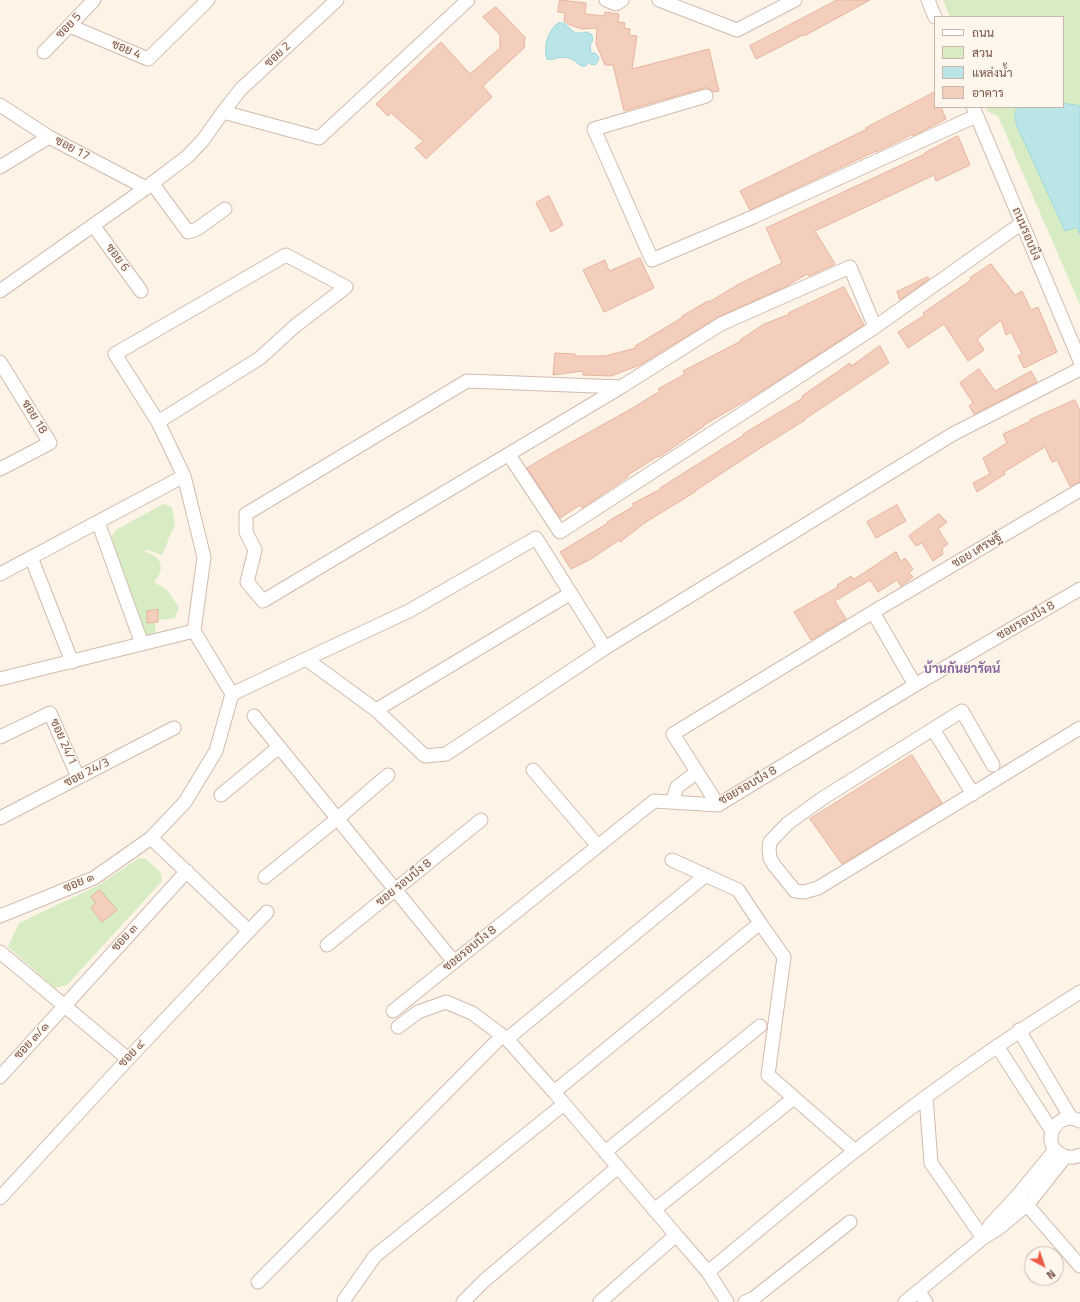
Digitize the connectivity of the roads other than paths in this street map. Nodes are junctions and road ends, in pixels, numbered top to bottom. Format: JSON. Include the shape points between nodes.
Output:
{"nodes":[{"id":1,"x":94,"y":0,"type":"edge"},
{"id":2,"x":208,"y":0,"type":"edge"},
{"id":3,"x":337,"y":0,"type":"edge"},
{"id":4,"x":468,"y":0,"type":"edge"},
{"id":5,"x":606,"y":0,"type":"edge"},
{"id":6,"x":622,"y":0,"type":"edge"},
{"id":7,"x":659,"y":0,"type":"edge"},
{"id":8,"x":795,"y":0,"type":"edge"},
{"id":9,"x":928,"y":0,"type":"edge"},
{"id":10,"x":935,"y":16,"type":"edge"},
{"id":11,"x":70,"y":26,"type":"junction"},
{"id":12,"x":44,"y":52,"type":"dead end"},
{"id":13,"x":706,"y":96,"type":"dead end"},
{"id":14,"x":0,"y":105,"type":"edge"},
{"id":15,"x":975,"y":111,"type":"edge"},
{"id":16,"x":223,"y":112,"type":"junction"},
{"id":17,"x":49,"y":137,"type":"junction"},
{"id":18,"x":0,"y":167,"type":"edge"},
{"id":19,"x":149,"y":186,"type":"junction"},
{"id":20,"x":225,"y":209,"type":"dead end"},
{"id":21,"x":1022,"y":223,"type":"junction"},
{"id":22,"x":93,"y":225,"type":"junction"},
{"id":23,"x":0,"y":291,"type":"edge"},
{"id":24,"x":141,"y":292,"type":"dead end"},
{"id":25,"x":875,"y":327,"type":"junction"},
{"id":26,"x":1080,"y":361,"type":"edge"},
{"id":27,"x":0,"y":362,"type":"edge"},
{"id":28,"x":1080,"y":369,"type":"edge"},
{"id":29,"x":621,"y":387,"type":"junction"},
{"id":30,"x":158,"y":422,"type":"junction"},
{"id":31,"x":509,"y":454,"type":"junction"},
{"id":32,"x":0,"y":469,"type":"edge"},
{"id":33,"x":184,"y":476,"type":"junction"},
{"id":34,"x":1080,"y":490,"type":"edge"},
{"id":35,"x":98,"y":522,"type":"junction"},
{"id":36,"x":31,"y":557,"type":"junction"},
{"id":37,"x":0,"y":574,"type":"edge"},
{"id":38,"x":1080,"y":589,"type":"edge"},
{"id":39,"x":571,"y":593,"type":"junction"},
{"id":40,"x":873,"y":612,"type":"junction"},
{"id":41,"x":194,"y":631,"type":"junction"},
{"id":42,"x":142,"y":644,"type":"junction"},
{"id":43,"x":605,"y":648,"type":"junction"},
{"id":44,"x":306,"y":659,"type":"junction"},
{"id":45,"x":72,"y":662,"type":"junction"},
{"id":46,"x":0,"y":678,"type":"edge"},
{"id":47,"x":915,"y":685,"type":"junction"},
{"id":48,"x":232,"y":694,"type":"junction"},
{"id":49,"x":376,"y":710,"type":"junction"},
{"id":50,"x":254,"y":716,"type":"dead end"},
{"id":51,"x":174,"y":728,"type":"dead end"},
{"id":52,"x":1080,"y":728,"type":"edge"},
{"id":53,"x":933,"y":729,"type":"junction"},
{"id":54,"x":0,"y":737,"type":"edge"},
{"id":55,"x":279,"y":747,"type":"junction"},
{"id":56,"x":993,"y":765,"type":"dead end"},
{"id":57,"x":533,"y":770,"type":"dead end"},
{"id":58,"x":697,"y":772,"type":"junction"},
{"id":59,"x":388,"y":774,"type":"dead end"},
{"id":60,"x":78,"y":777,"type":"junction"},
{"id":61,"x":973,"y":794,"type":"junction"},
{"id":62,"x":221,"y":795,"type":"dead end"},
{"id":63,"x":672,"y":802,"type":"junction"},
{"id":64,"x":718,"y":805,"type":"junction"},
{"id":65,"x":0,"y":818,"type":"edge"},
{"id":66,"x":338,"y":819,"type":"junction"},
{"id":67,"x":481,"y":820,"type":"dead end"},
{"id":68,"x":151,"y":838,"type":"junction"},
{"id":69,"x":598,"y":846,"type":"junction"},
{"id":70,"x":672,"y":860,"type":"dead end"},
{"id":71,"x":186,"y":871,"type":"junction"},
{"id":72,"x":706,"y":875,"type":"junction"},
{"id":73,"x":265,"y":877,"type":"dead end"},
{"id":74,"x":395,"y":890,"type":"junction"},
{"id":75,"x":267,"y":912,"type":"dead end"},
{"id":76,"x":0,"y":916,"type":"edge"},
{"id":77,"x":760,"y":923,"type":"junction"},
{"id":78,"x":249,"y":931,"type":"junction"},
{"id":79,"x":327,"y":945,"type":"dead end"},
{"id":80,"x":2,"y":956,"type":"edge"},
{"id":81,"x":454,"y":962,"type":"junction"},
{"id":82,"x":1080,"y":992,"type":"edge"},
{"id":83,"x":64,"y":1006,"type":"junction"},
{"id":84,"x":393,"y":1011,"type":"dead end"},
{"id":85,"x":760,"y":1026,"type":"dead end"},
{"id":86,"x":398,"y":1027,"type":"dead end"},
{"id":87,"x":1019,"y":1030,"type":"junction"},
{"id":88,"x":504,"y":1037,"type":"junction"},
{"id":89,"x":997,"y":1046,"type":"junction"},
{"id":90,"x":128,"y":1059,"type":"junction"},
{"id":91,"x":0,"y":1077,"type":"edge"},
{"id":92,"x":554,"y":1092,"type":"junction"},
{"id":93,"x":926,"y":1097,"type":"junction"},
{"id":94,"x":794,"y":1098,"type":"junction"},
{"id":95,"x":564,"y":1104,"type":"junction"},
{"id":96,"x":1076,"y":1119,"type":"edge"},
{"id":97,"x":1052,"y":1131,"type":"junction"},
{"id":98,"x":855,"y":1151,"type":"junction"},
{"id":99,"x":605,"y":1152,"type":"junction"},
{"id":100,"x":1060,"y":1153,"type":"junction"},
{"id":101,"x":1080,"y":1155,"type":"edge"},
{"id":102,"x":618,"y":1167,"type":"junction"},
{"id":103,"x":0,"y":1198,"type":"edge"},
{"id":104,"x":1023,"y":1200,"type":"junction"},
{"id":105,"x":654,"y":1210,"type":"junction"},
{"id":106,"x":850,"y":1222,"type":"dead end"},
{"id":107,"x":676,"y":1235,"type":"junction"},
{"id":108,"x":983,"y":1238,"type":"junction"},
{"id":109,"x":1080,"y":1266,"type":"edge"},
{"id":110,"x":708,"y":1272,"type":"junction"},
{"id":111,"x":258,"y":1282,"type":"dead end"},
{"id":112,"x":918,"y":1292,"type":"junction"},
{"id":113,"x":344,"y":1300,"type":"dead end"},
{"id":114,"x":463,"y":1302,"type":"edge"},
{"id":115,"x":600,"y":1302,"type":"edge"},
{"id":116,"x":727,"y":1302,"type":"edge"},
{"id":117,"x":745,"y":1302,"type":"edge"},
{"id":118,"x":905,"y":1302,"type":"edge"},
{"id":119,"x":926,"y":1302,"type":"edge"}],
"edges":[{"from":1,"to":11,"type":"street","name":"ซอย 5"},
{"from":2,"to":11,"type":"street","name":"ซอย 4","via":[[148,59]]},
{"from":3,"to":16,"type":"street","name":"ซอย 2","via":[[241,89]]},
{"from":4,"to":16,"type":"street","via":[[319,138]]},
{"from":5,"to":6,"type":"street","via":[[616,4]]},
{"from":7,"to":8,"type":"street","via":[[737,30]]},
{"from":9,"to":10,"type":"street"},
{"from":11,"to":12,"type":"street","name":"ซอย 5"},
{"from":13,"to":15,"type":"street","via":[[594,130],[652,260],[753,217]]},
{"from":14,"to":17,"type":"street","name":"ซอย 17"},
{"from":15,"to":21,"type":"street","name":"ถนนรอบบึง"},
{"from":16,"to":19,"type":"street","name":"ซอย 2","via":[[188,156]]},
{"from":17,"to":18,"type":"street"},
{"from":17,"to":19,"type":"street","name":"ซอย 17"},
{"from":19,"to":20,"type":"street","via":[[188,232],[197,230]]},
{"from":19,"to":22,"type":"street","name":"ซอย 2"},
{"from":21,"to":25,"type":"street"},
{"from":21,"to":26,"type":"street","name":"ถนนรอบบึง"},
{"from":22,"to":23,"type":"street","name":"ซอย 2"},
{"from":22,"to":24,"type":"street","name":"ซอย 6"},
{"from":25,"to":29,"type":"street","via":[[850,267],[721,324]]},
{"from":25,"to":31,"type":"street","via":[[560,532]]},
{"from":27,"to":32,"type":"street","name":"ซอย 18","via":[[50,443]]},
{"from":28,"to":43,"type":"street","via":[[953,434]]},
{"from":29,"to":31,"type":"street"},
{"from":29,"to":31,"type":"street","via":[[466,381],[246,514],[246,532],[255,550],[247,582],[263,601]]},
{"from":30,"to":30,"type":"street","via":[[260,358],[295,326],[346,287],[286,255],[115,354]]},
{"from":30,"to":33,"type":"street"},
{"from":33,"to":35,"type":"street"},
{"from":33,"to":41,"type":"street","via":[[204,557]]},
{"from":34,"to":40,"type":"street","name":"ซอย เศรษฐี"},
{"from":35,"to":36,"type":"street"},
{"from":35,"to":42,"type":"street"},
{"from":36,"to":37,"type":"street"},
{"from":36,"to":45,"type":"street"},
{"from":38,"to":47,"type":"street","name":"ซอยรอบบึง 8"},
{"from":39,"to":43,"type":"street"},
{"from":39,"to":44,"type":"street","via":[[536,538],[409,611]]},
{"from":39,"to":49,"type":"street"},
{"from":40,"to":47,"type":"street"},
{"from":40,"to":58,"type":"street","name":"ซอย เศรษฐี","via":[[673,734]]},
{"from":41,"to":42,"type":"street"},
{"from":41,"to":48,"type":"street"},
{"from":42,"to":45,"type":"street"},
{"from":43,"to":49,"type":"street","via":[[446,754],[425,756]]},
{"from":44,"to":48,"type":"street"},
{"from":44,"to":49,"type":"street"},
{"from":45,"to":46,"type":"street"},
{"from":47,"to":64,"type":"street","name":"ซอยรอบบึง 8"},
{"from":48,"to":68,"type":"street","name":"ซอย ๑","via":[[216,751],[185,802]]},
{"from":50,"to":55,"type":"street"},
{"from":51,"to":60,"type":"street","name":"ซอย 24/3"},
{"from":52,"to":61,"type":"street"},
{"from":53,"to":56,"type":"street","via":[[962,711]]},
{"from":53,"to":61,"type":"street"},
{"from":53,"to":61,"type":"street","via":[[823,798],[787,824],[770,842],[770,858],[774,865],[795,891],[812,891]]},
{"from":54,"to":60,"type":"street","name":"ซอย 24/1","via":[[50,713]]},
{"from":55,"to":62,"type":"street"},
{"from":55,"to":66,"type":"street"},
{"from":57,"to":69,"type":"street"},
{"from":58,"to":63,"type":"street","via":[[678,787]]},
{"from":58,"to":64,"type":"street"},
{"from":59,"to":66,"type":"street"},
{"from":60,"to":65,"type":"street","name":"ซอย 24/3"},
{"from":63,"to":64,"type":"street","name":"ซอยรอบบึง 8"},
{"from":63,"to":69,"type":"street","name":"ซอยรอบบึง 8","via":[[654,801]]},
{"from":66,"to":73,"type":"street"},
{"from":66,"to":74,"type":"street"},
{"from":67,"to":74,"type":"street","name":"ซอย รอบบึง 8"},
{"from":68,"to":71,"type":"street"},
{"from":68,"to":76,"type":"street","name":"ซอย ๑","via":[[94,878]]},
{"from":69,"to":81,"type":"street","name":"ซอยรอบบึง 8"},
{"from":70,"to":72,"type":"street"},
{"from":71,"to":78,"type":"street"},
{"from":71,"to":83,"type":"street","name":"ซอย ๓"},
{"from":72,"to":77,"type":"street","via":[[738,890]]},
{"from":72,"to":88,"type":"street"},
{"from":74,"to":79,"type":"street","name":"ซอย รอบบึง 8"},
{"from":74,"to":81,"type":"street"},
{"from":75,"to":78,"type":"street","name":"ซอย ๔"},
{"from":77,"to":92,"type":"street"},
{"from":77,"to":94,"type":"street","via":[[784,958],[768,1075]]},
{"from":78,"to":90,"type":"street","name":"ซอย ๔"},
{"from":80,"to":83,"type":"street"},
{"from":81,"to":84,"type":"street","name":"ซอยรอบบึง 8"},
{"from":82,"to":87,"type":"street"},
{"from":83,"to":90,"type":"street"},
{"from":83,"to":91,"type":"street","name":"ซอย ๓/๑"},
{"from":85,"to":99,"type":"street"},
{"from":86,"to":88,"type":"street","via":[[418,1012],[446,1002],[472,1013]]},
{"from":87,"to":89,"type":"street"},
{"from":87,"to":96,"type":"street"},
{"from":88,"to":92,"type":"street"},
{"from":88,"to":111,"type":"street"},
{"from":89,"to":93,"type":"street"},
{"from":89,"to":97,"type":"street"},
{"from":90,"to":103,"type":"street","name":"ซอย ๔"},
{"from":92,"to":95,"type":"street"},
{"from":93,"to":98,"type":"street"},
{"from":93,"to":108,"type":"street","via":[[931,1163]]},
{"from":94,"to":98,"type":"street"},
{"from":94,"to":105,"type":"street"},
{"from":95,"to":99,"type":"street"},
{"from":95,"to":113,"type":"street","via":[[375,1256]]},
{"from":96,"to":97,"type":"street","via":[[1060,1121]]},
{"from":97,"to":100,"type":"street","via":[[1051,1144]]},
{"from":98,"to":110,"type":"street"},
{"from":99,"to":102,"type":"street"},
{"from":100,"to":101,"type":"street","via":[[1072,1158]]},
{"from":100,"to":104,"type":"street"},
{"from":102,"to":105,"type":"street"},
{"from":102,"to":114,"type":"street","via":[[484,1281]]},
{"from":104,"to":108,"type":"street","via":[[990,1225]]},
{"from":104,"to":109,"type":"street"},
{"from":105,"to":107,"type":"street"},
{"from":106,"to":117,"type":"street","via":[[754,1298]]},
{"from":107,"to":110,"type":"street"},
{"from":107,"to":115,"type":"street"},
{"from":108,"to":112,"type":"street"},
{"from":110,"to":116,"type":"street"},
{"from":112,"to":118,"type":"street"},
{"from":112,"to":119,"type":"street"}]}
